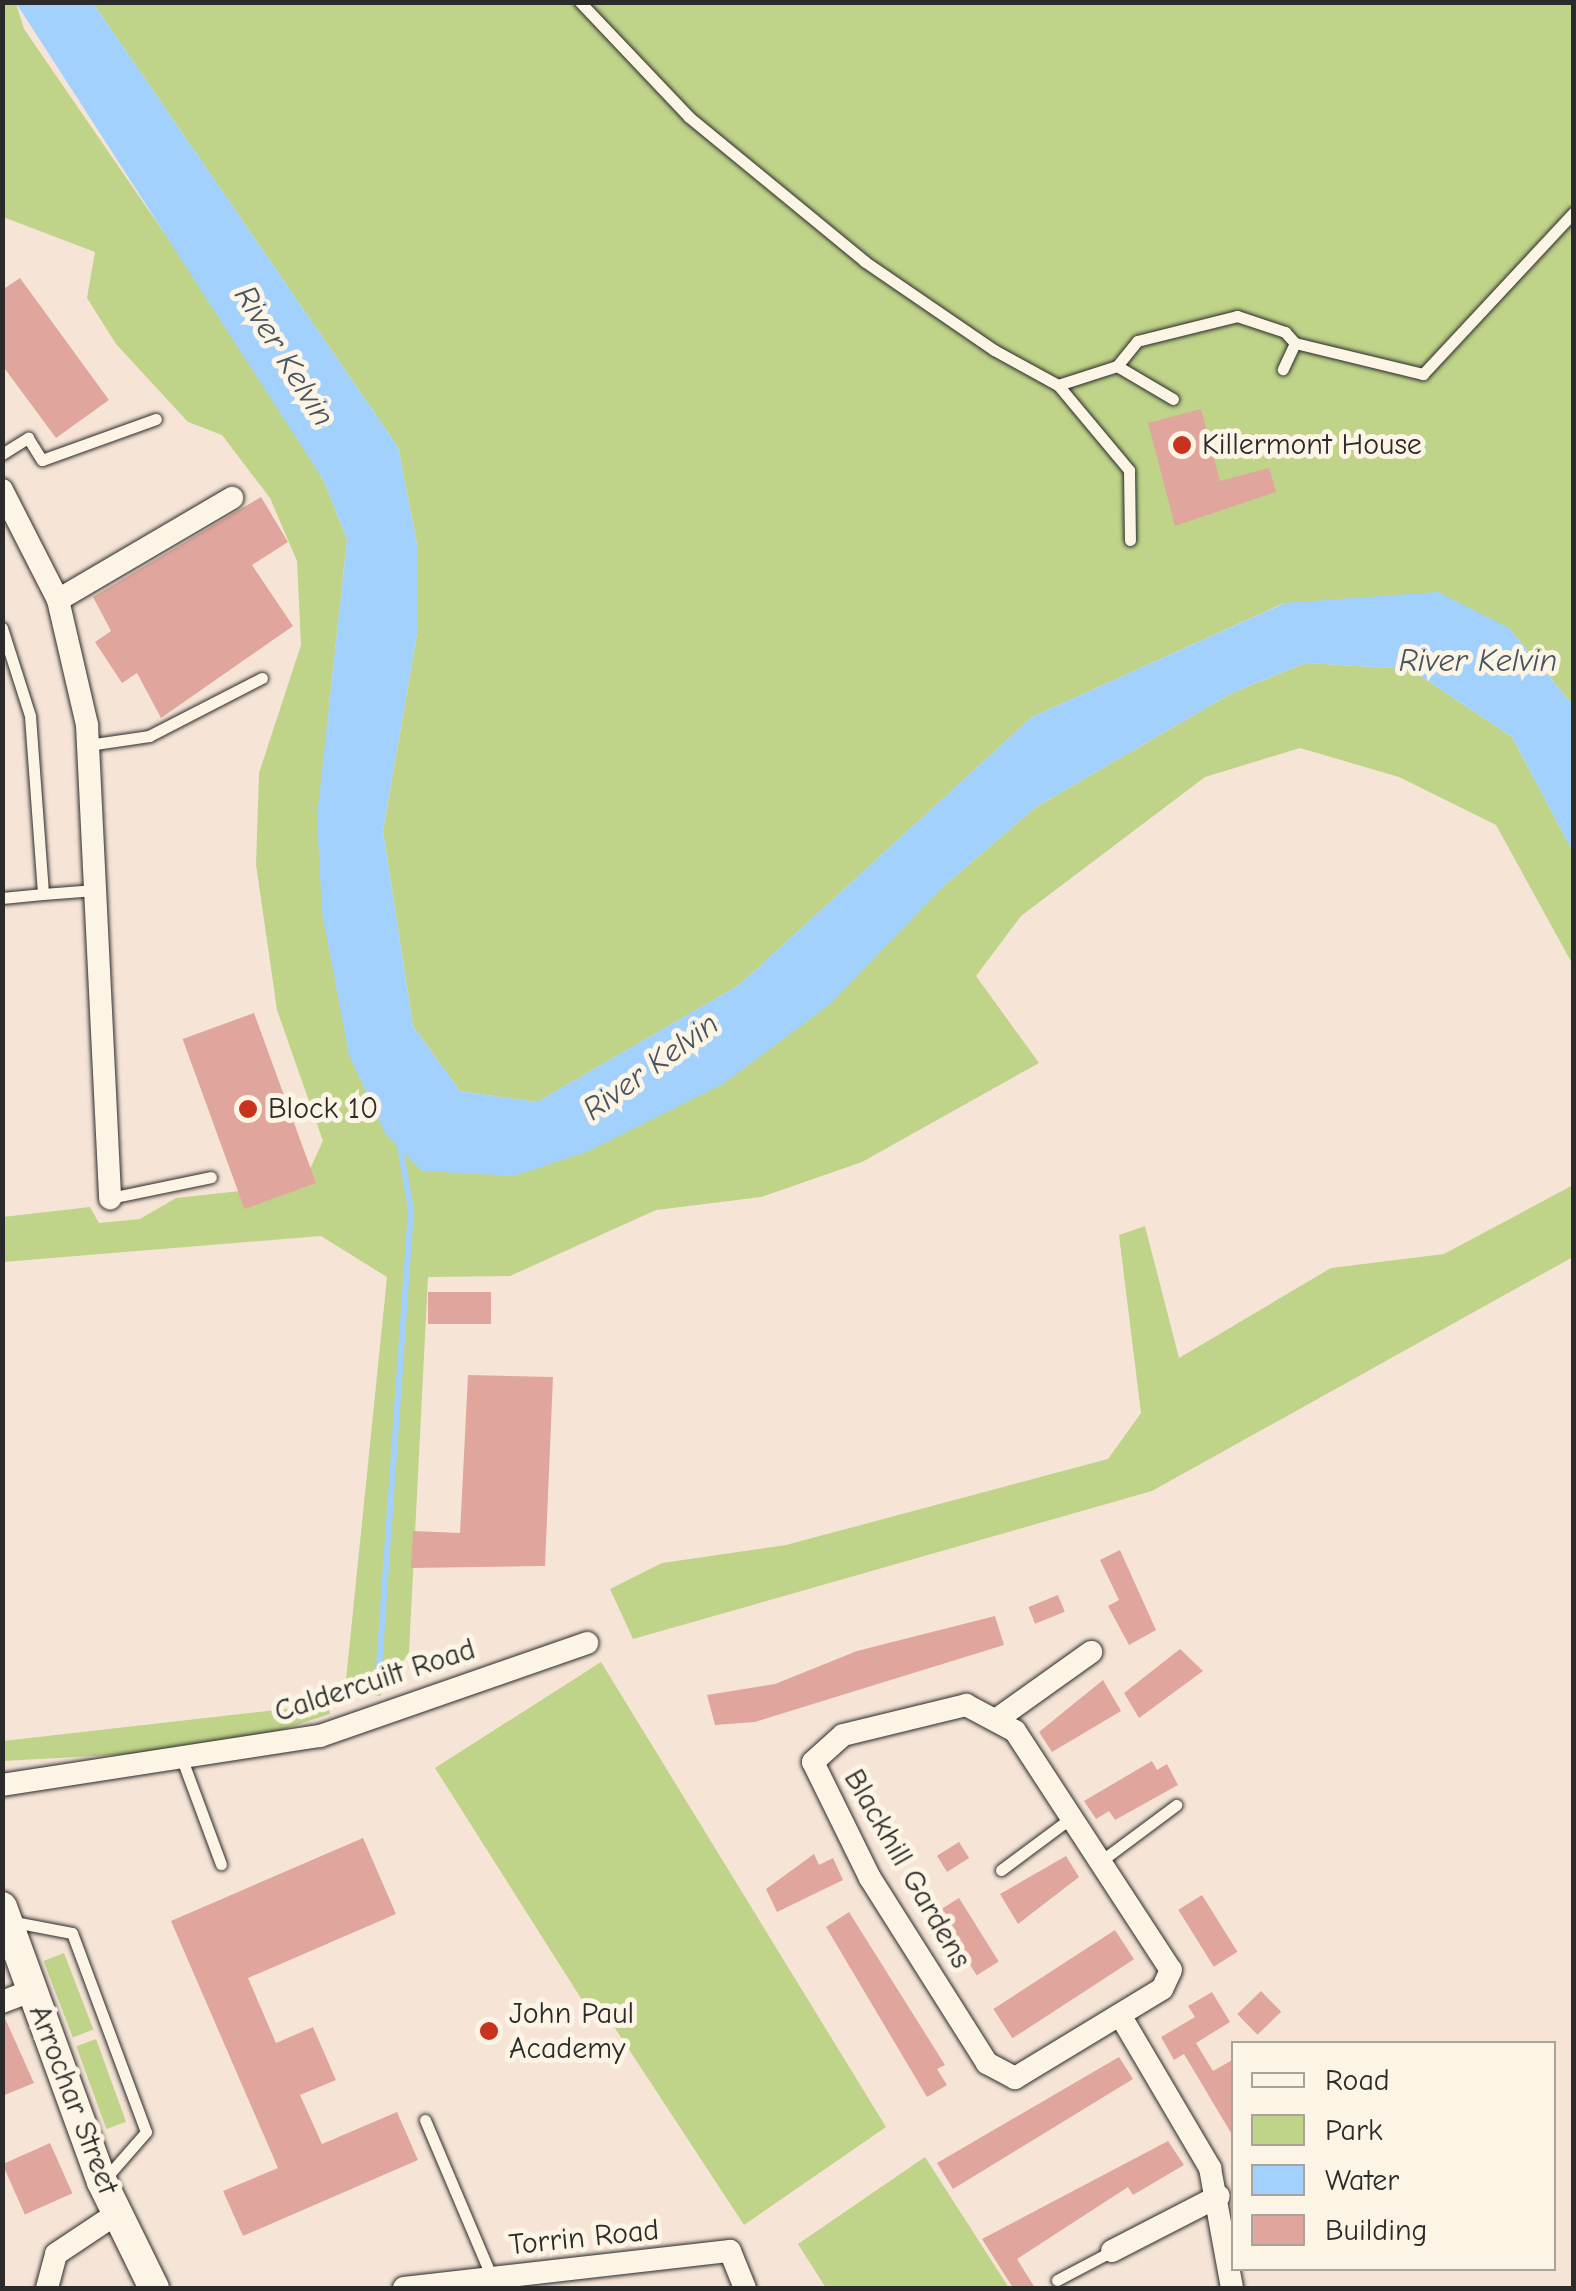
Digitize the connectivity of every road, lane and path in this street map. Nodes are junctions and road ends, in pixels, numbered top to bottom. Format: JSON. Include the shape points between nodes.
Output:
{"nodes":[{"id":1,"x":580,"y":2,"type":"edge"},
{"id":2,"x":1574,"y":212,"type":"edge"},
{"id":3,"x":1295,"y":344,"type":"junction"},
{"id":4,"x":1117,"y":366,"type":"junction"},
{"id":5,"x":1283,"y":369,"type":"dead end"},
{"id":6,"x":1058,"y":386,"type":"junction"},
{"id":7,"x":1172,"y":399,"type":"dead end"},
{"id":8,"x":156,"y":419,"type":"dead end"},
{"id":9,"x":2,"y":454,"type":"edge"},
{"id":10,"x":2,"y":490,"type":"edge"},
{"id":11,"x":232,"y":498,"type":"dead end"},
{"id":12,"x":1130,"y":540,"type":"dead end"},
{"id":13,"x":58,"y":600,"type":"junction"},
{"id":14,"x":2,"y":628,"type":"edge"},
{"id":15,"x":262,"y":678,"type":"dead end"},
{"id":16,"x":88,"y":745,"type":"junction"},
{"id":17,"x":95,"y":890,"type":"junction"},
{"id":18,"x":42,"y":894,"type":"junction"},
{"id":19,"x":2,"y":898,"type":"edge"},
{"id":20,"x":211,"y":1177,"type":"dead end"},
{"id":21,"x":110,"y":1198,"type":"joint"},
{"id":22,"x":587,"y":1643,"type":"dead end"},
{"id":23,"x":1091,"y":1652,"type":"dead end"},
{"id":24,"x":1000,"y":1717,"type":"junction"},
{"id":25,"x":183,"y":1762,"type":"junction"},
{"id":26,"x":2,"y":1785,"type":"edge"},
{"id":27,"x":1176,"y":1804,"type":"dead end"},
{"id":28,"x":1072,"y":1817,"type":"junction"},
{"id":29,"x":1100,"y":1861,"type":"junction"},
{"id":30,"x":220,"y":1864,"type":"dead end"},
{"id":31,"x":1001,"y":1870,"type":"dead end"},
{"id":32,"x":4,"y":1914,"type":"edge"},
{"id":33,"x":31,"y":1991,"type":"junction"},
{"id":34,"x":2,"y":2002,"type":"edge"},
{"id":35,"x":1120,"y":2015,"type":"junction"},
{"id":36,"x":425,"y":2120,"type":"dead end"},
{"id":37,"x":102,"y":2182,"type":"junction"},
{"id":38,"x":1219,"y":2196,"type":"junction"},
{"id":39,"x":116,"y":2214,"type":"junction"},
{"id":40,"x":1112,"y":2250,"type":"joint"},
{"id":41,"x":492,"y":2278,"type":"junction"},
{"id":42,"x":608,"y":2278,"type":"edge"},
{"id":43,"x":1058,"y":2280,"type":"dead end"},
{"id":44,"x":460,"y":2286,"type":"edge"},
{"id":45,"x":46,"y":2288,"type":"edge"},
{"id":46,"x":154,"y":2288,"type":"edge"},
{"id":47,"x":404,"y":2288,"type":"edge"},
{"id":48,"x":746,"y":2288,"type":"edge"},
{"id":49,"x":1232,"y":2288,"type":"edge"}],
"edges":[{"from":1,"to":6,"type":"lane","via":[[689,118],[864,261]]},
{"from":2,"to":3,"type":"lane","via":[[1423,374]]},
{"from":3,"to":4,"type":"lane","via":[[1237,316],[1198,320],[1137,342]]},
{"from":3,"to":5,"type":"lane"},
{"from":4,"to":6,"type":"lane"},
{"from":4,"to":7,"type":"lane"},
{"from":6,"to":12,"type":"lane","via":[[1129,470]]},
{"from":8,"to":9,"type":"lane","via":[[42,460],[28,438]]},
{"from":10,"to":13,"type":"street"},
{"from":11,"to":13,"type":"street"},
{"from":13,"to":16,"type":"street"},
{"from":14,"to":18,"type":"lane","via":[[30,716]]},
{"from":15,"to":16,"type":"lane","via":[[149,736]]},
{"from":16,"to":17,"type":"street"},
{"from":17,"to":18,"type":"lane"},
{"from":17,"to":21,"type":"street"},
{"from":18,"to":19,"type":"lane"},
{"from":20,"to":21,"type":"lane"},
{"from":22,"to":25,"type":"street","name":"Caldercuilt Road","via":[[320,1736]]},
{"from":23,"to":24,"type":"street"},
{"from":24,"to":28,"type":"street","name":"Blackhill Gardens"},
{"from":24,"to":35,"type":"street","name":"Blackhill Gardens","via":[[966,1705],[922,1710],[828,1742],[813,1762],[870,1878],[994,2071],[1028,2072]]},
{"from":25,"to":26,"type":"street","name":"Caldercuilt Road"},
{"from":25,"to":30,"type":"lane"},
{"from":27,"to":29,"type":"lane"},
{"from":28,"to":29,"type":"street","name":"Blackhill Gardens"},
{"from":28,"to":31,"type":"lane"},
{"from":29,"to":35,"type":"street","name":"Blackhill Gardens","via":[[1172,1970],[1162,1990]]},
{"from":32,"to":33,"type":"street","name":"Arrochar Street"},
{"from":32,"to":37,"type":"lane","via":[[72,1933],[146,2132]]},
{"from":33,"to":34,"type":"street"},
{"from":33,"to":37,"type":"street","name":"Arrochar Street"},
{"from":35,"to":38,"type":"street","via":[[1196,2138]]},
{"from":36,"to":41,"type":"lane"},
{"from":37,"to":39,"type":"street","name":"Arrochar Street"},
{"from":38,"to":40,"type":"street"},
{"from":38,"to":49,"type":"street"},
{"from":39,"to":45,"type":"street","via":[[56,2254]]},
{"from":39,"to":46,"type":"street","name":"Arrochar Street"},
{"from":40,"to":43,"type":"lane"},
{"from":41,"to":42,"type":"street","name":"Torrin Road"},
{"from":41,"to":44,"type":"street","name":"Torrin Road"},
{"from":42,"to":48,"type":"street","name":"Torrin Road","via":[[730,2252]]},
{"from":44,"to":47,"type":"street","name":"Torrin Road"}]}
